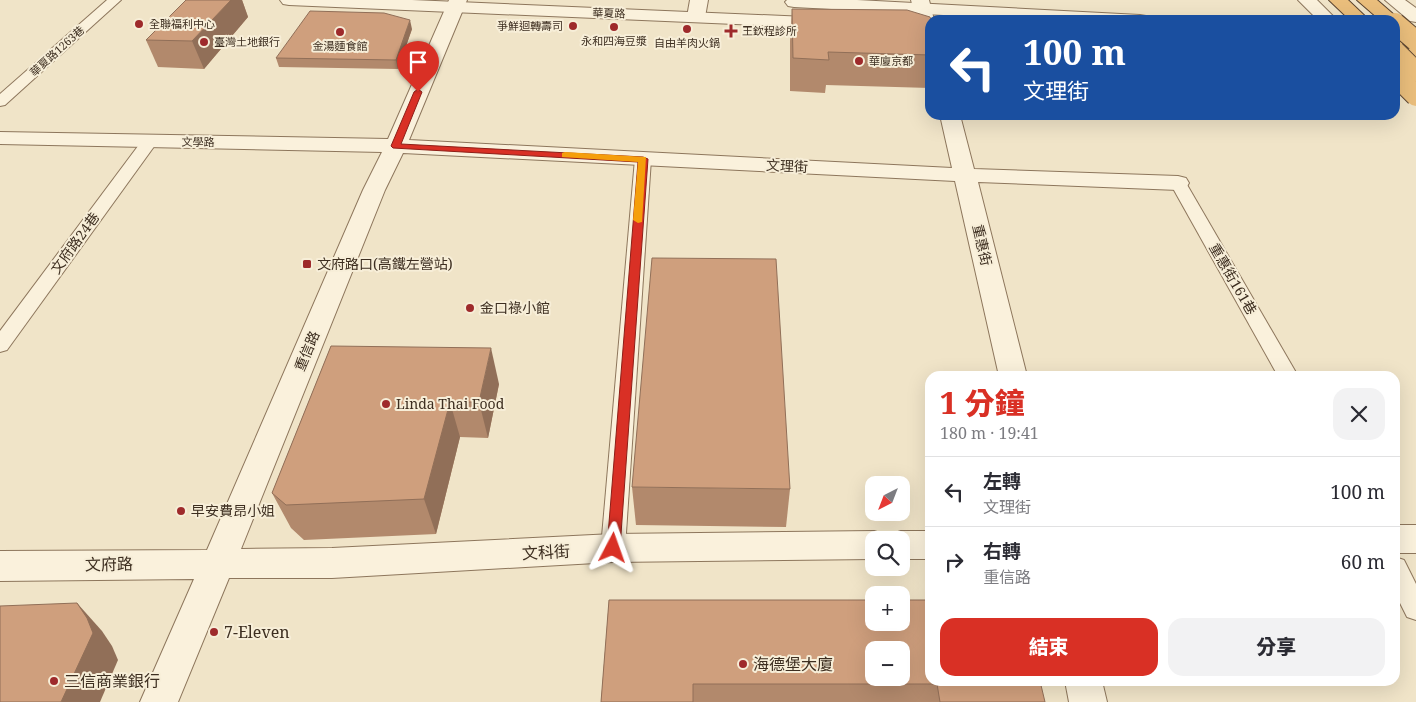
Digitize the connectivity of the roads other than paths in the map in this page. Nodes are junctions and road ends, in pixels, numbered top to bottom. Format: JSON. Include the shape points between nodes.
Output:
{"nodes":[{"id":1,"x":115,"y":0,"type":"edge"},
{"id":2,"x":289,"y":0,"type":"edge"},
{"id":3,"x":1307,"y":0,"type":"edge"},
{"id":4,"x":1318,"y":0,"type":"edge"},
{"id":5,"x":1338,"y":0,"type":"edge"},
{"id":6,"x":1366,"y":0,"type":"edge"},
{"id":7,"x":1394,"y":0,"type":"edge"},
{"id":8,"x":775,"y":1,"type":"dead end"},
{"id":9,"x":457,"y":3,"type":"edge"},
{"id":10,"x":921,"y":4,"type":"edge"},
{"id":11,"x":697,"y":8,"type":"edge"},
{"id":12,"x":1072,"y":15,"type":"edge"},
{"id":13,"x":1323,"y":15,"type":"edge"},
{"id":14,"x":1333,"y":15,"type":"edge"},
{"id":15,"x":1354,"y":15,"type":"edge"},
{"id":16,"x":1385,"y":15,"type":"edge"},
{"id":17,"x":1416,"y":17,"type":"edge"},
{"id":18,"x":925,"y":18,"type":"edge"},
{"id":19,"x":847,"y":23,"type":"edge"},
{"id":20,"x":907,"y":26,"type":"edge"},
{"id":21,"x":1400,"y":29,"type":"edge"},
{"id":22,"x":925,"y":30,"type":"edge"},
{"id":23,"x":1416,"y":32,"type":"edge"},
{"id":24,"x":1400,"y":33,"type":"edge"},
{"id":25,"x":1400,"y":37,"type":"edge"},
{"id":26,"x":1416,"y":50,"type":"edge"},
{"id":27,"x":1400,"y":52,"type":"edge"},
{"id":28,"x":1400,"y":57,"type":"edge"},
{"id":29,"x":1416,"y":72,"type":"edge"},
{"id":30,"x":1400,"y":84,"type":"edge"},
{"id":31,"x":1400,"y":86,"type":"edge"},
{"id":32,"x":1416,"y":94,"type":"edge"},
{"id":33,"x":0,"y":102,"type":"edge"},
{"id":34,"x":1416,"y":104,"type":"edge"},
{"id":35,"x":951,"y":120,"type":"edge"},
{"id":36,"x":0,"y":138,"type":"edge"},
{"id":37,"x":150,"y":141,"type":"junction"},
{"id":38,"x":396,"y":146,"type":"junction"},
{"id":39,"x":643,"y":159,"type":"junction"},
{"id":40,"x":965,"y":175,"type":"junction"},
{"id":41,"x":1178,"y":183,"type":"joint"},
{"id":42,"x":0,"y":345,"type":"edge"},
{"id":43,"x":1011,"y":371,"type":"edge"},
{"id":44,"x":1285,"y":371,"type":"edge"},
{"id":45,"x":1400,"y":539,"type":"edge"},
{"id":46,"x":1416,"y":539,"type":"edge"},
{"id":47,"x":865,"y":545,"type":"edge"},
{"id":48,"x":910,"y":545,"type":"edge"},
{"id":49,"x":925,"y":545,"type":"edge"},
{"id":50,"x":613,"y":548,"type":"junction"},
{"id":51,"x":219,"y":563,"type":"junction"},
{"id":52,"x":0,"y":566,"type":"edge"},
{"id":53,"x":1400,"y":578,"type":"edge"},
{"id":54,"x":1416,"y":609,"type":"edge"},
{"id":55,"x":1084,"y":686,"type":"edge"},
{"id":56,"x":159,"y":702,"type":"edge"},
{"id":57,"x":1088,"y":702,"type":"edge"}],
"edges":[{"from":1,"to":33,"type":"lane","name":"華夏路1263巷"},
{"from":2,"to":9,"type":"street","name":"華夏路"},
{"from":3,"to":13,"type":"street"},
{"from":4,"to":14,"type":"highway"},
{"from":5,"to":15,"type":"highway"},
{"from":6,"to":16,"type":"highway"},
{"from":7,"to":17,"type":"street"},
{"from":8,"to":10,"type":"street"},
{"from":9,"to":11,"type":"street","name":"華夏路"},
{"from":9,"to":38,"type":"street","name":"重信路"},
{"from":10,"to":12,"type":"street"},
{"from":10,"to":18,"type":"street"},
{"from":11,"to":19,"type":"street","name":"華夏路"},
{"from":20,"to":22,"type":"street"},
{"from":21,"to":26,"type":"highway","bridge":true},
{"from":23,"to":24,"type":"street"},
{"from":25,"to":26,"type":"highway"},
{"from":26,"to":27,"type":"street"},
{"from":28,"to":29,"type":"highway","bridge":true},
{"from":30,"to":32,"type":"street"},
{"from":31,"to":34,"type":"street"},
{"from":35,"to":40,"type":"street","name":"重惠街"},
{"from":36,"to":37,"type":"street","name":"文學路"},
{"from":37,"to":38,"type":"street","name":"文學路"},
{"from":37,"to":42,"type":"lane","name":"文府路24巷"},
{"from":38,"to":39,"type":"street","name":"文理街"},
{"from":38,"to":51,"type":"street","name":"重信路","via":[[374,190]]},
{"from":39,"to":40,"type":"street","name":"文理街"},
{"from":39,"to":50,"type":"lane"},
{"from":40,"to":41,"type":"street","name":"文理街"},
{"from":40,"to":43,"type":"street","name":"重惠街"},
{"from":41,"to":44,"type":"lane","name":"重惠街161巷"},
{"from":45,"to":46,"type":"street"},
{"from":47,"to":50,"type":"street","name":"文科街"},
{"from":48,"to":49,"type":"street"},
{"from":50,"to":51,"type":"street","name":"文科街","via":[[332,563]]},
{"from":51,"to":52,"type":"street","name":"文府路"},
{"from":51,"to":56,"type":"street","name":"重信路"},
{"from":53,"to":54,"type":"lane"},
{"from":55,"to":57,"type":"street"}]}
